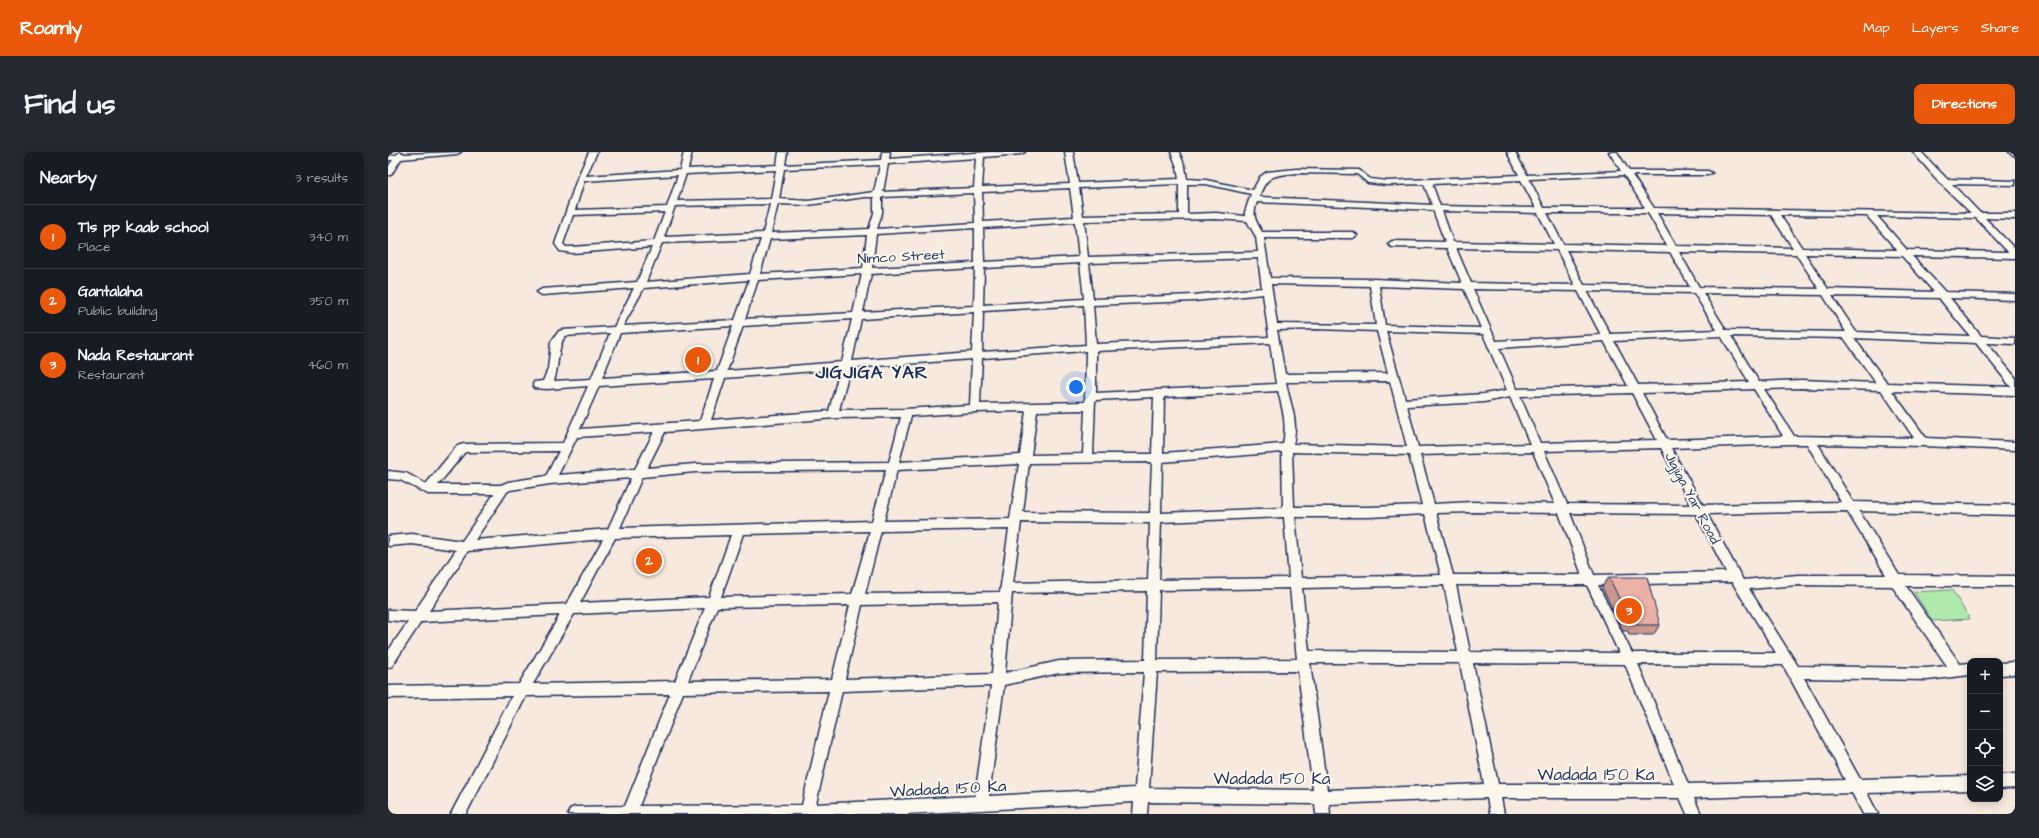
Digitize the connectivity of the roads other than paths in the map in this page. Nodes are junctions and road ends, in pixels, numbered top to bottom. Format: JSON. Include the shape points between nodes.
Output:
{"nodes":[{"id":1,"x":457,"y":152,"type":"edge"},
{"id":2,"x":593,"y":152,"type":"edge"},
{"id":3,"x":688,"y":152,"type":"edge"},
{"id":4,"x":783,"y":152,"type":"edge"},
{"id":5,"x":886,"y":152,"type":"edge"},
{"id":6,"x":1021,"y":152,"type":"edge"},
{"id":7,"x":1069,"y":152,"type":"edge"},
{"id":8,"x":1175,"y":152,"type":"edge"},
{"id":9,"x":1511,"y":152,"type":"edge"},
{"id":10,"x":1613,"y":152,"type":"edge"},
{"id":11,"x":1917,"y":152,"type":"edge"},
{"id":12,"x":401,"y":154,"type":"edge"},
{"id":13,"x":976,"y":155,"type":"edge"},
{"id":14,"x":388,"y":158,"type":"edge"},
{"id":15,"x":884,"y":162,"type":"junction"},
{"id":16,"x":781,"y":168,"type":"junction"},
{"id":17,"x":683,"y":172,"type":"junction"},
{"id":18,"x":388,"y":173,"type":"edge"},
{"id":19,"x":1626,"y":173,"type":"junction"},
{"id":20,"x":1708,"y":173,"type":"dead end"},
{"id":21,"x":1524,"y":177,"type":"junction"},
{"id":22,"x":581,"y":179,"type":"junction"},
{"id":23,"x":1182,"y":181,"type":"junction"},
{"id":24,"x":1427,"y":181,"type":"junction"},
{"id":25,"x":1943,"y":181,"type":"junction"},
{"id":26,"x":2015,"y":183,"type":"edge"},
{"id":27,"x":1074,"y":185,"type":"junction"},
{"id":28,"x":978,"y":190,"type":"junction"},
{"id":29,"x":878,"y":195,"type":"junction"},
{"id":30,"x":1255,"y":196,"type":"junction"},
{"id":31,"x":776,"y":201,"type":"junction"},
{"id":32,"x":671,"y":207,"type":"junction"},
{"id":33,"x":1437,"y":208,"type":"junction"},
{"id":34,"x":1651,"y":210,"type":"junction"},
{"id":35,"x":1542,"y":211,"type":"junction"},
{"id":36,"x":1774,"y":212,"type":"junction"},
{"id":37,"x":569,"y":213,"type":"junction"},
{"id":38,"x":1870,"y":214,"type":"junction"},
{"id":39,"x":1977,"y":215,"type":"junction"},
{"id":40,"x":2015,"y":216,"type":"edge"},
{"id":41,"x":1183,"y":217,"type":"junction"},
{"id":42,"x":1077,"y":219,"type":"junction"},
{"id":43,"x":1250,"y":219,"type":"junction"},
{"id":44,"x":979,"y":226,"type":"junction"},
{"id":45,"x":872,"y":232,"type":"junction"},
{"id":46,"x":1258,"y":234,"type":"junction"},
{"id":47,"x":1354,"y":235,"type":"dead end"},
{"id":48,"x":766,"y":236,"type":"junction"},
{"id":49,"x":658,"y":242,"type":"junction"},
{"id":50,"x":1392,"y":244,"type":"dead end"},
{"id":51,"x":1450,"y":245,"type":"junction"},
{"id":52,"x":1560,"y":247,"type":"junction"},
{"id":53,"x":1673,"y":249,"type":"junction"},
{"id":54,"x":1799,"y":252,"type":"junction"},
{"id":55,"x":1904,"y":253,"type":"junction"},
{"id":56,"x":2015,"y":254,"type":"edge"},
{"id":57,"x":1262,"y":255,"type":"junction"},
{"id":58,"x":1083,"y":260,"type":"junction"},
{"id":59,"x":980,"y":265,"type":"junction"},
{"id":60,"x":867,"y":272,"type":"junction"},
{"id":61,"x":754,"y":277,"type":"junction"},
{"id":62,"x":1374,"y":282,"type":"junction"},
{"id":63,"x":640,"y":286,"type":"junction"},
{"id":64,"x":1265,"y":286,"type":"junction"},
{"id":65,"x":1468,"y":286,"type":"junction"},
{"id":66,"x":1581,"y":288,"type":"junction"},
{"id":67,"x":1696,"y":289,"type":"junction"},
{"id":68,"x":542,"y":292,"type":"dead end"},
{"id":69,"x":1824,"y":292,"type":"junction"},
{"id":70,"x":1942,"y":295,"type":"junction"},
{"id":71,"x":2015,"y":296,"type":"edge"},
{"id":72,"x":1088,"y":302,"type":"junction"},
{"id":73,"x":977,"y":309,"type":"junction"},
{"id":74,"x":856,"y":317,"type":"junction"},
{"id":75,"x":738,"y":323,"type":"junction"},
{"id":76,"x":1273,"y":327,"type":"junction"},
{"id":77,"x":1381,"y":329,"type":"junction"},
{"id":78,"x":616,"y":331,"type":"junction"},
{"id":79,"x":1486,"y":331,"type":"junction"},
{"id":80,"x":1724,"y":333,"type":"junction"},
{"id":81,"x":1850,"y":335,"type":"junction"},
{"id":82,"x":1609,"y":339,"type":"junction"},
{"id":83,"x":1274,"y":340,"type":"junction"},
{"id":84,"x":1978,"y":340,"type":"junction"},
{"id":85,"x":2015,"y":341,"type":"edge"},
{"id":86,"x":1493,"y":346,"type":"junction"},
{"id":87,"x":1091,"y":347,"type":"junction"},
{"id":88,"x":977,"y":356,"type":"junction"},
{"id":89,"x":846,"y":364,"type":"junction"},
{"id":90,"x":720,"y":376,"type":"junction"},
{"id":91,"x":1394,"y":377,"type":"junction"},
{"id":92,"x":594,"y":383,"type":"junction"},
{"id":93,"x":1281,"y":383,"type":"junction"},
{"id":94,"x":1757,"y":384,"type":"junction"},
{"id":95,"x":2015,"y":384,"type":"edge"},
{"id":96,"x":1885,"y":387,"type":"junction"},
{"id":97,"x":1636,"y":388,"type":"junction"},
{"id":98,"x":2015,"y":391,"type":"edge"},
{"id":99,"x":1514,"y":393,"type":"junction"},
{"id":100,"x":1159,"y":394,"type":"junction"},
{"id":101,"x":1091,"y":401,"type":"junction"},
{"id":102,"x":1400,"y":403,"type":"junction"},
{"id":103,"x":1032,"y":407,"type":"junction"},
{"id":104,"x":975,"y":408,"type":"junction"},
{"id":105,"x":905,"y":413,"type":"junction"},
{"id":106,"x":835,"y":414,"type":"junction"},
{"id":107,"x":704,"y":425,"type":"junction"},
{"id":108,"x":662,"y":428,"type":"junction"},
{"id":109,"x":573,"y":433,"type":"junction"},
{"id":110,"x":1790,"y":440,"type":"junction"},
{"id":111,"x":1810,"y":441,"type":"junction"},
{"id":112,"x":1664,"y":442,"type":"junction"},
{"id":113,"x":1923,"y":442,"type":"junction"},
{"id":114,"x":2015,"y":446,"type":"edge"},
{"id":115,"x":566,"y":447,"type":"junction"},
{"id":116,"x":1536,"y":447,"type":"junction"},
{"id":117,"x":1287,"y":448,"type":"junction"},
{"id":118,"x":1412,"y":451,"type":"junction"},
{"id":119,"x":1026,"y":458,"type":"junction"},
{"id":120,"x":1088,"y":458,"type":"junction"},
{"id":121,"x":1156,"y":458,"type":"junction"},
{"id":122,"x":893,"y":466,"type":"junction"},
{"id":123,"x":639,"y":472,"type":"junction"},
{"id":124,"x":388,"y":475,"type":"edge"},
{"id":125,"x":550,"y":480,"type":"junction"},
{"id":126,"x":503,"y":489,"type":"junction"},
{"id":127,"x":428,"y":490,"type":"junction"},
{"id":128,"x":1562,"y":506,"type":"junction"},
{"id":129,"x":1851,"y":506,"type":"junction"},
{"id":130,"x":1430,"y":509,"type":"junction"},
{"id":131,"x":1700,"y":510,"type":"junction"},
{"id":132,"x":2015,"y":510,"type":"edge"},
{"id":133,"x":1290,"y":512,"type":"junction"},
{"id":134,"x":1154,"y":518,"type":"junction"},
{"id":135,"x":1017,"y":521,"type":"junction"},
{"id":136,"x":876,"y":526,"type":"junction"},
{"id":137,"x":739,"y":529,"type":"junction"},
{"id":138,"x":612,"y":533,"type":"junction"},
{"id":139,"x":388,"y":541,"type":"edge"},
{"id":140,"x":466,"y":546,"type":"junction"},
{"id":141,"x":1449,"y":580,"type":"junction"},
{"id":142,"x":1590,"y":580,"type":"junction"},
{"id":143,"x":1895,"y":580,"type":"junction"},
{"id":144,"x":1738,"y":581,"type":"junction"},
{"id":145,"x":2015,"y":581,"type":"edge"},
{"id":146,"x":1296,"y":582,"type":"junction"},
{"id":147,"x":1154,"y":586,"type":"junction"},
{"id":148,"x":1006,"y":592,"type":"junction"},
{"id":149,"x":857,"y":600,"type":"junction"},
{"id":150,"x":713,"y":602,"type":"junction"},
{"id":151,"x":571,"y":608,"type":"junction"},
{"id":152,"x":388,"y":615,"type":"edge"},
{"id":153,"x":418,"y":617,"type":"junction"},
{"id":154,"x":1467,"y":658,"type":"junction"},
{"id":155,"x":1629,"y":659,"type":"junction"},
{"id":156,"x":1787,"y":659,"type":"junction"},
{"id":157,"x":1304,"y":661,"type":"junction"},
{"id":158,"x":388,"y":662,"type":"edge"},
{"id":159,"x":1151,"y":665,"type":"junction"},
{"id":160,"x":2015,"y":668,"type":"edge"},
{"id":161,"x":1967,"y":669,"type":"edge"},
{"id":162,"x":2003,"y":669,"type":"edge"},
{"id":163,"x":1957,"y":670,"type":"junction"},
{"id":164,"x":1794,"y":672,"type":"junction"},
{"id":165,"x":998,"y":680,"type":"junction"},
{"id":166,"x":837,"y":685,"type":"junction"},
{"id":167,"x":680,"y":688,"type":"junction"},
{"id":168,"x":523,"y":689,"type":"junction"},
{"id":169,"x":388,"y":692,"type":"edge"},
{"id":170,"x":2015,"y":781,"type":"edge"},
{"id":171,"x":2003,"y":782,"type":"edge"},
{"id":172,"x":1967,"y":783,"type":"edge"},
{"id":173,"x":1856,"y":786,"type":"junction"},
{"id":174,"x":1492,"y":791,"type":"junction"},
{"id":175,"x":1684,"y":791,"type":"junction"},
{"id":176,"x":1141,"y":795,"type":"junction"},
{"id":177,"x":1320,"y":797,"type":"junction"},
{"id":178,"x":981,"y":804,"type":"junction"},
{"id":179,"x":630,"y":812,"type":"junction"},
{"id":180,"x":808,"y":812,"type":"junction"},
{"id":181,"x":869,"y":812,"type":"edge"},
{"id":182,"x":458,"y":814,"type":"edge"},
{"id":183,"x":575,"y":814,"type":"edge"},
{"id":184,"x":709,"y":814,"type":"edge"},
{"id":185,"x":1140,"y":814,"type":"edge"},
{"id":186,"x":1323,"y":814,"type":"edge"},
{"id":187,"x":1497,"y":814,"type":"edge"},
{"id":188,"x":1694,"y":814,"type":"edge"},
{"id":189,"x":1871,"y":814,"type":"edge"}],
"edges":[{"from":1,"to":12,"type":"street"},
{"from":2,"to":22,"type":"street"},
{"from":3,"to":17,"type":"street"},
{"from":4,"to":16,"type":"street"},
{"from":5,"to":15,"type":"street"},
{"from":6,"to":13,"type":"street"},
{"from":7,"to":27,"type":"street"},
{"from":8,"to":23,"type":"street"},
{"from":9,"to":21,"type":"street","name":"Jigjiga Yar Road"},
{"from":10,"to":19,"type":"street"},
{"from":11,"to":25,"type":"street"},
{"from":12,"to":14,"type":"street"},
{"from":12,"to":18,"type":"street"},
{"from":13,"to":15,"type":"street"},
{"from":13,"to":28,"type":"street"},
{"from":15,"to":16,"type":"street"},
{"from":15,"to":29,"type":"street"},
{"from":16,"to":17,"type":"street"},
{"from":16,"to":31,"type":"street"},
{"from":17,"to":22,"type":"street"},
{"from":17,"to":32,"type":"street"},
{"from":19,"to":20,"type":"street"},
{"from":19,"to":21,"type":"street"},
{"from":19,"to":34,"type":"street"},
{"from":21,"to":24,"type":"street"},
{"from":21,"to":35,"type":"street","name":"Jigjiga Yar Road"},
{"from":22,"to":37,"type":"street"},
{"from":23,"to":27,"type":"street"},
{"from":23,"to":30,"type":"street","via":[[1206,182]]},
{"from":23,"to":41,"type":"street"},
{"from":24,"to":30,"type":"street","via":[[1368,181],[1359,172],[1281,172],[1270,174],[1263,179]]},
{"from":24,"to":33,"type":"street"},
{"from":25,"to":26,"type":"street"},
{"from":25,"to":39,"type":"street"},
{"from":27,"to":28,"type":"street"},
{"from":27,"to":42,"type":"street"},
{"from":28,"to":29,"type":"street"},
{"from":28,"to":44,"type":"street"},
{"from":29,"to":31,"type":"street","via":[[841,197],[808,203]]},
{"from":29,"to":45,"type":"street","via":[[878,213]]},
{"from":30,"to":33,"type":"street"},
{"from":30,"to":43,"type":"street","via":[[1249,212]]},
{"from":31,"to":32,"type":"street"},
{"from":31,"to":48,"type":"street"},
{"from":32,"to":37,"type":"street"},
{"from":32,"to":49,"type":"street"},
{"from":33,"to":35,"type":"street"},
{"from":33,"to":51,"type":"street"},
{"from":34,"to":35,"type":"street"},
{"from":34,"to":36,"type":"street"},
{"from":34,"to":53,"type":"street"},
{"from":35,"to":52,"type":"street","name":"Jigjiga Yar Road"},
{"from":36,"to":38,"type":"street"},
{"from":36,"to":54,"type":"street"},
{"from":37,"to":49,"type":"street","via":[[559,244],[563,248],[610,249]]},
{"from":38,"to":39,"type":"street"},
{"from":38,"to":55,"type":"street"},
{"from":39,"to":40,"type":"street"},
{"from":39,"to":56,"type":"street"},
{"from":41,"to":42,"type":"street"},
{"from":41,"to":43,"type":"street"},
{"from":42,"to":44,"type":"street"},
{"from":42,"to":58,"type":"street"},
{"from":43,"to":46,"type":"street"},
{"from":44,"to":45,"type":"street"},
{"from":44,"to":59,"type":"street"},
{"from":45,"to":48,"type":"street"},
{"from":45,"to":60,"type":"street"},
{"from":46,"to":47,"type":"street"},
{"from":46,"to":57,"type":"street"},
{"from":48,"to":49,"type":"street"},
{"from":48,"to":61,"type":"street"},
{"from":49,"to":63,"type":"street"},
{"from":50,"to":51,"type":"street"},
{"from":51,"to":52,"type":"street"},
{"from":51,"to":65,"type":"street"},
{"from":52,"to":53,"type":"street"},
{"from":52,"to":66,"type":"street","name":"Jigjiga Yar Road"},
{"from":53,"to":54,"type":"street"},
{"from":53,"to":67,"type":"street"},
{"from":54,"to":55,"type":"street"},
{"from":54,"to":69,"type":"street"},
{"from":55,"to":56,"type":"street"},
{"from":55,"to":70,"type":"street"},
{"from":57,"to":58,"type":"street","name":"Nimco Street"},
{"from":57,"to":64,"type":"street"},
{"from":58,"to":59,"type":"street","name":"Nimco Street"},
{"from":58,"to":72,"type":"street"},
{"from":59,"to":60,"type":"street","name":"Nimco Street"},
{"from":59,"to":73,"type":"street"},
{"from":60,"to":61,"type":"street","name":"Nimco Street"},
{"from":60,"to":74,"type":"street"},
{"from":61,"to":63,"type":"street","name":"Nimco Street"},
{"from":61,"to":75,"type":"street"},
{"from":62,"to":64,"type":"street"},
{"from":62,"to":65,"type":"street"},
{"from":62,"to":77,"type":"street"},
{"from":63,"to":68,"type":"street","name":"Nimco Street"},
{"from":63,"to":78,"type":"street"},
{"from":64,"to":72,"type":"street","via":[[1194,298]]},
{"from":64,"to":76,"type":"street"},
{"from":65,"to":66,"type":"street"},
{"from":65,"to":79,"type":"street"},
{"from":66,"to":67,"type":"street"},
{"from":66,"to":82,"type":"street","name":"Jigjiga Yar Road"},
{"from":67,"to":69,"type":"street"},
{"from":67,"to":80,"type":"street"},
{"from":69,"to":70,"type":"street"},
{"from":69,"to":81,"type":"street"},
{"from":70,"to":71,"type":"street"},
{"from":70,"to":84,"type":"street"},
{"from":72,"to":73,"type":"street"},
{"from":72,"to":87,"type":"street"},
{"from":73,"to":74,"type":"street"},
{"from":73,"to":88,"type":"street"},
{"from":74,"to":75,"type":"street"},
{"from":74,"to":89,"type":"street"},
{"from":75,"to":78,"type":"street"},
{"from":75,"to":90,"type":"street"},
{"from":76,"to":77,"type":"street"},
{"from":76,"to":83,"type":"street"},
{"from":77,"to":79,"type":"street"},
{"from":77,"to":91,"type":"street"},
{"from":78,"to":92,"type":"street"},
{"from":78,"to":92,"type":"street","via":[[562,333],[556,342],[553,369],[543,385]]},
{"from":79,"to":86,"type":"street"},
{"from":80,"to":81,"type":"street"},
{"from":80,"to":82,"type":"street"},
{"from":80,"to":94,"type":"street"},
{"from":81,"to":84,"type":"street"},
{"from":81,"to":96,"type":"street"},
{"from":82,"to":86,"type":"street"},
{"from":82,"to":97,"type":"street","name":"Jigjiga Yar Road"},
{"from":83,"to":87,"type":"street","via":[[1194,341]]},
{"from":83,"to":93,"type":"street"},
{"from":84,"to":85,"type":"street"},
{"from":84,"to":95,"type":"street"},
{"from":86,"to":99,"type":"street"},
{"from":87,"to":88,"type":"street"},
{"from":87,"to":101,"type":"street"},
{"from":88,"to":89,"type":"street"},
{"from":88,"to":104,"type":"street"},
{"from":89,"to":90,"type":"street"},
{"from":89,"to":106,"type":"street"},
{"from":90,"to":92,"type":"street"},
{"from":90,"to":107,"type":"street"},
{"from":91,"to":93,"type":"street"},
{"from":91,"to":102,"type":"street"},
{"from":92,"to":109,"type":"street"},
{"from":93,"to":100,"type":"street"},
{"from":93,"to":117,"type":"street","via":[[1291,431]]},
{"from":94,"to":96,"type":"street"},
{"from":94,"to":97,"type":"street"},
{"from":94,"to":110,"type":"street"},
{"from":96,"to":98,"type":"street"},
{"from":96,"to":113,"type":"street"},
{"from":97,"to":99,"type":"street"},
{"from":97,"to":112,"type":"street","name":"Jigjiga Yar Road"},
{"from":99,"to":102,"type":"street","via":[[1484,398]]},
{"from":99,"to":116,"type":"street"},
{"from":100,"to":101,"type":"street"},
{"from":100,"to":121,"type":"street"},
{"from":101,"to":103,"type":"street"},
{"from":101,"to":120,"type":"street"},
{"from":102,"to":118,"type":"street"},
{"from":103,"to":104,"type":"street"},
{"from":103,"to":119,"type":"street"},
{"from":104,"to":105,"type":"street"},
{"from":105,"to":106,"type":"street"},
{"from":105,"to":122,"type":"street","via":[[907,416]]},
{"from":106,"to":107,"type":"street"},
{"from":107,"to":108,"type":"street"},
{"from":108,"to":109,"type":"street"},
{"from":108,"to":123,"type":"street"},
{"from":109,"to":115,"type":"street"},
{"from":110,"to":111,"type":"street"},
{"from":110,"to":112,"type":"street"},
{"from":111,"to":113,"type":"street"},
{"from":111,"to":129,"type":"street"},
{"from":112,"to":116,"type":"street"},
{"from":112,"to":131,"type":"street","name":"Jigjiga Yar Road"},
{"from":113,"to":114,"type":"street"},
{"from":115,"to":125,"type":"street"},
{"from":115,"to":127,"type":"street","via":[[464,448]]},
{"from":116,"to":118,"type":"street"},
{"from":116,"to":128,"type":"street"},
{"from":117,"to":118,"type":"street"},
{"from":117,"to":121,"type":"street"},
{"from":117,"to":133,"type":"street"},
{"from":118,"to":130,"type":"street"},
{"from":119,"to":120,"type":"street"},
{"from":119,"to":122,"type":"street","via":[[979,463]]},
{"from":119,"to":135,"type":"street"},
{"from":120,"to":121,"type":"street"},
{"from":121,"to":134,"type":"street"},
{"from":122,"to":123,"type":"street","via":[[742,467]]},
{"from":122,"to":136,"type":"street"},
{"from":123,"to":125,"type":"street"},
{"from":123,"to":138,"type":"street"},
{"from":124,"to":127,"type":"street","via":[[402,476]]},
{"from":125,"to":126,"type":"street","via":[[508,486]]},
{"from":126,"to":127,"type":"street"},
{"from":126,"to":140,"type":"street"},
{"from":128,"to":130,"type":"street"},
{"from":128,"to":131,"type":"street"},
{"from":128,"to":142,"type":"street"},
{"from":129,"to":131,"type":"street"},
{"from":129,"to":132,"type":"street"},
{"from":129,"to":143,"type":"street"},
{"from":130,"to":133,"type":"street"},
{"from":130,"to":141,"type":"street"},
{"from":131,"to":144,"type":"street","name":"Jigjiga Yar Road"},
{"from":133,"to":134,"type":"street"},
{"from":133,"to":146,"type":"street"},
{"from":134,"to":135,"type":"street"},
{"from":134,"to":147,"type":"street"},
{"from":135,"to":136,"type":"street"},
{"from":135,"to":148,"type":"street"},
{"from":136,"to":137,"type":"street"},
{"from":136,"to":149,"type":"street"},
{"from":137,"to":138,"type":"street"},
{"from":137,"to":150,"type":"street"},
{"from":138,"to":140,"type":"street"},
{"from":138,"to":151,"type":"street"},
{"from":139,"to":140,"type":"street","via":[[412,539]]},
{"from":140,"to":153,"type":"street"},
{"from":141,"to":142,"type":"street"},
{"from":141,"to":146,"type":"street"},
{"from":141,"to":154,"type":"street"},
{"from":142,"to":144,"type":"street"},
{"from":142,"to":155,"type":"street"},
{"from":143,"to":144,"type":"street"},
{"from":143,"to":145,"type":"street"},
{"from":143,"to":163,"type":"street"},
{"from":144,"to":156,"type":"street","name":"Jigjiga Yar Road"},
{"from":146,"to":147,"type":"street"},
{"from":146,"to":157,"type":"street"},
{"from":147,"to":148,"type":"street"},
{"from":147,"to":159,"type":"street"},
{"from":148,"to":149,"type":"street"},
{"from":148,"to":165,"type":"street"},
{"from":149,"to":150,"type":"street"},
{"from":149,"to":166,"type":"street"},
{"from":150,"to":151,"type":"street"},
{"from":150,"to":167,"type":"street"},
{"from":151,"to":153,"type":"street"},
{"from":151,"to":168,"type":"street"},
{"from":152,"to":153,"type":"street"},
{"from":153,"to":158,"type":"street"},
{"from":154,"to":155,"type":"street"},
{"from":154,"to":157,"type":"street"},
{"from":154,"to":174,"type":"street"},
{"from":155,"to":156,"type":"street"},
{"from":155,"to":175,"type":"street"},
{"from":156,"to":164,"type":"street","name":"Jigjiga Yar Road"},
{"from":157,"to":159,"type":"street"},
{"from":157,"to":177,"type":"street"},
{"from":159,"to":165,"type":"street","via":[[1059,667]]},
{"from":159,"to":176,"type":"street"},
{"from":160,"to":162,"type":"street"},
{"from":161,"to":163,"type":"street"},
{"from":163,"to":164,"type":"street","via":[[1927,674]]},
{"from":164,"to":173,"type":"street","name":"Jigjiga Yar Road"},
{"from":165,"to":166,"type":"street"},
{"from":165,"to":178,"type":"street"},
{"from":166,"to":167,"type":"street"},
{"from":166,"to":180,"type":"street"},
{"from":167,"to":168,"type":"street"},
{"from":167,"to":179,"type":"street"},
{"from":168,"to":169,"type":"street"},
{"from":168,"to":182,"type":"street"},
{"from":170,"to":171,"type":"street"},
{"from":172,"to":173,"type":"street","name":"Wadada 150 Ka"},
{"from":173,"to":175,"type":"street","name":"Wadada 150 Ka"},
{"from":173,"to":189,"type":"street","name":"Jigjiga Yar Road"},
{"from":174,"to":175,"type":"street","name":"Wadada 150 Ka"},
{"from":174,"to":177,"type":"street","name":"Wadada 150 Ka"},
{"from":174,"to":187,"type":"street"},
{"from":175,"to":188,"type":"street"},
{"from":176,"to":177,"type":"street","name":"Wadada 150 Ka"},
{"from":176,"to":178,"type":"street","name":"Wadada 150 Ka"},
{"from":176,"to":185,"type":"street"},
{"from":177,"to":186,"type":"street"},
{"from":178,"to":181,"type":"street","name":"Wadada 150 Ka"},
{"from":179,"to":183,"type":"street","name":"Wadada 150 Ka"},
{"from":179,"to":184,"type":"street","name":"Wadada 150 Ka"},
{"from":180,"to":181,"type":"street","name":"Wadada 150 Ka"},
{"from":180,"to":184,"type":"street","name":"Wadada 150 Ka"}]}
